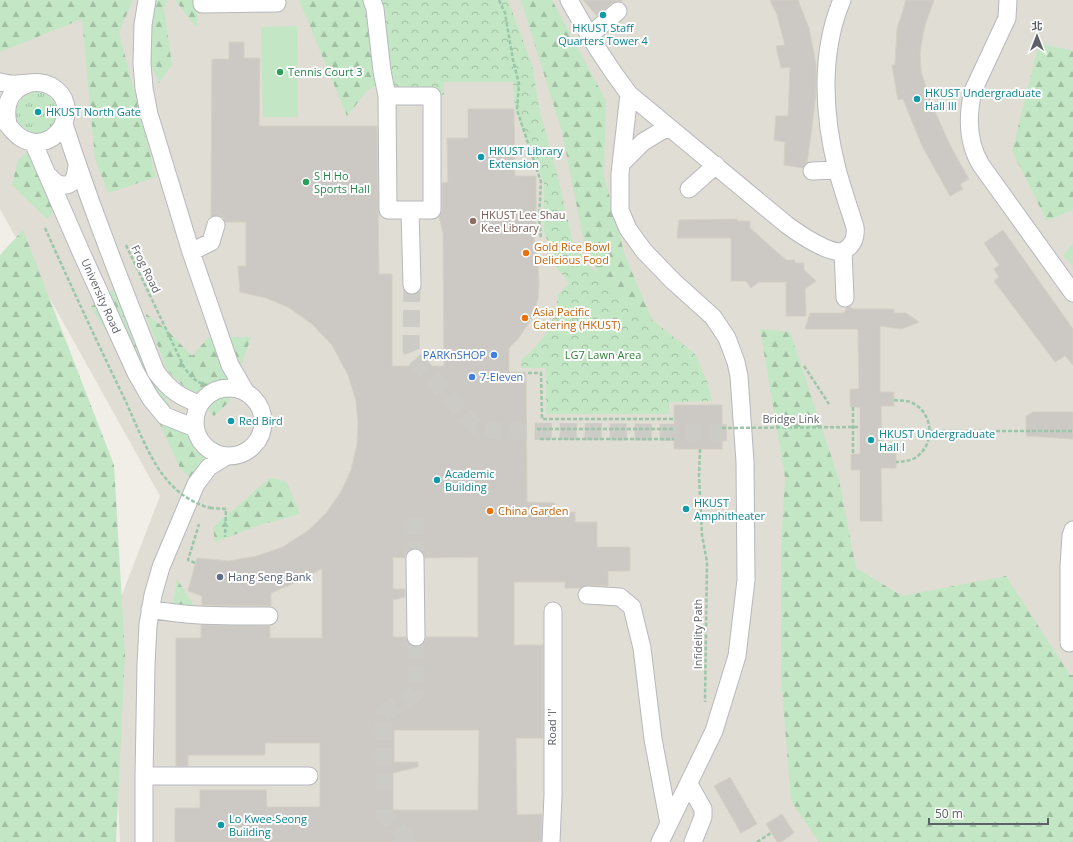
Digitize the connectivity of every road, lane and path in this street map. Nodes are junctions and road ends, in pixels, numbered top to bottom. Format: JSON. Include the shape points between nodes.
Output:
{"nodes":[{"id":1,"x":147,"y":0,"type":"edge"},
{"id":2,"x":202,"y":0,"type":"edge"},
{"id":3,"x":372,"y":0,"type":"edge"},
{"id":4,"x":499,"y":0,"type":"edge"},
{"id":5,"x":569,"y":0,"type":"edge"},
{"id":6,"x":842,"y":0,"type":"edge"},
{"id":7,"x":1008,"y":0,"type":"edge"},
{"id":8,"x":277,"y":3,"type":"dead end"},
{"id":9,"x":618,"y":11,"type":"dead end"},
{"id":10,"x":589,"y":36,"type":"junction"},
{"id":11,"x":0,"y":82,"type":"edge"},
{"id":12,"x":32,"y":82,"type":"junction"},
{"id":13,"x":629,"y":94,"type":"junction"},
{"id":14,"x":387,"y":96,"type":"junction"},
{"id":15,"x":4,"y":119,"type":"edge"},
{"id":16,"x":64,"y":124,"type":"junction"},
{"id":17,"x":668,"y":127,"type":"junction"},
{"id":18,"x":33,"y":142,"type":"junction"},
{"id":19,"x":622,"y":163,"type":"junction"},
{"id":20,"x":77,"y":165,"type":"junction"},
{"id":21,"x":716,"y":165,"type":"junction"},
{"id":22,"x":837,"y":170,"type":"junction"},
{"id":23,"x":812,"y":171,"type":"dead end"},
{"id":24,"x":47,"y":174,"type":"junction"},
{"id":25,"x":689,"y":189,"type":"dead end"},
{"id":26,"x":410,"y":210,"type":"junction"},
{"id":27,"x":216,"y":225,"type":"dead end"},
{"id":28,"x":45,"y":228,"type":"dead end"},
{"id":29,"x":541,"y":239,"type":"dead end"},
{"id":30,"x":125,"y":244,"type":"dead end"},
{"id":31,"x":843,"y":251,"type":"junction"},
{"id":32,"x":191,"y":252,"type":"junction"},
{"id":33,"x":412,"y":285,"type":"tunnel mouth"},
{"id":34,"x":1073,"y":293,"type":"edge"},
{"id":35,"x":845,"y":298,"type":"dead end"},
{"id":36,"x":804,"y":366,"type":"dead end"},
{"id":37,"x":528,"y":373,"type":"dead end"},
{"id":38,"x":226,"y":377,"type":"junction"},
{"id":39,"x":894,"y":400,"type":"dead end"},
{"id":40,"x":199,"y":404,"type":"junction"},
{"id":41,"x":829,"y":404,"type":"dead end"},
{"id":42,"x":853,"y":407,"type":"dead end"},
{"id":43,"x":674,"y":419,"type":"dead end"},
{"id":44,"x":853,"y":427,"type":"junction"},
{"id":45,"x":860,"y":427,"type":"dead end"},
{"id":46,"x":195,"y":428,"type":"junction"},
{"id":47,"x":722,"y":428,"type":"dead end"},
{"id":48,"x":537,"y":429,"type":"dead end"},
{"id":49,"x":674,"y":429,"type":"dead end"},
{"id":50,"x":1073,"y":431,"type":"edge"},
{"id":51,"x":930,"y":432,"type":"junction"},
{"id":52,"x":540,"y":439,"type":"dead end"},
{"id":53,"x":674,"y":439,"type":"dead end"},
{"id":54,"x":207,"y":449,"type":"junction"},
{"id":55,"x":700,"y":449,"type":"dead end"},
{"id":56,"x":853,"y":454,"type":"dead end"},
{"id":57,"x":225,"y":457,"type":"junction"},
{"id":58,"x":896,"y":462,"type":"dead end"},
{"id":59,"x":203,"y":475,"type":"junction"},
{"id":60,"x":204,"y":506,"type":"junction"},
{"id":61,"x":202,"y":513,"type":"dead end"},
{"id":62,"x":200,"y":519,"type":"dead end"},
{"id":63,"x":1073,"y":530,"type":"edge"},
{"id":64,"x":225,"y":537,"type":"dead end"},
{"id":65,"x":416,"y":558,"type":"tunnel mouth"},
{"id":66,"x":195,"y":563,"type":"dead end"},
{"id":67,"x":587,"y":595,"type":"dead end"},
{"id":68,"x":150,"y":609,"type":"junction"},
{"id":69,"x":553,"y":611,"type":"dead end"},
{"id":70,"x":270,"y":616,"type":"dead end"},
{"id":71,"x":416,"y":637,"type":"tunnel mouth"},
{"id":72,"x":1069,"y":643,"type":"dead end"},
{"id":73,"x":704,"y":708,"type":"dead end"},
{"id":74,"x":144,"y":776,"type":"junction"},
{"id":75,"x":309,"y":776,"type":"dead end"},
{"id":76,"x":690,"y":784,"type":"junction"},
{"id":77,"x":669,"y":824,"type":"junction"},
{"id":78,"x":771,"y":833,"type":"dead end"},
{"id":79,"x":144,"y":842,"type":"edge"},
{"id":80,"x":551,"y":842,"type":"edge"},
{"id":81,"x":660,"y":842,"type":"edge"},
{"id":82,"x":693,"y":842,"type":"edge"},
{"id":83,"x":757,"y":842,"type":"edge"}],
"edges":[{"from":1,"to":32,"type":"street","via":[[143,25],[144,88],[149,114]]},
{"from":2,"to":8,"type":"street","via":[[202,4]]},
{"from":3,"to":14,"type":"street"},
{"from":4,"to":29,"type":"path","via":[[505,13],[520,84],[517,110],[541,182]]},
{"from":5,"to":10,"type":"street"},
{"from":6,"to":22,"type":"street","via":[[832,33],[826,82],[830,138]]},
{"from":7,"to":34,"type":"street","via":[[1006,18],[977,75],[969,113],[971,145],[981,165]]},
{"from":9,"to":10,"type":"street"},
{"from":10,"to":13,"type":"street"},
{"from":11,"to":12,"type":"street","name":"University Road"},
{"from":12,"to":15,"type":"street","via":[[13,92]]},
{"from":12,"to":16,"type":"street","name":"University Road","via":[[43,83],[60,94],[65,103]]},
{"from":13,"to":17,"type":"street"},
{"from":13,"to":19,"type":"street"},
{"from":14,"to":26,"type":"street","via":[[388,210]]},
{"from":14,"to":26,"type":"street","via":[[432,96],[432,210]]},
{"from":15,"to":18,"type":"street","via":[[14,133]]},
{"from":16,"to":18,"type":"street","via":[[52,138],[43,142]]},
{"from":16,"to":20,"type":"street","name":"University Road"},
{"from":17,"to":19,"type":"street","via":[[642,142]]},
{"from":17,"to":21,"type":"street"},
{"from":18,"to":24,"type":"street","name":"University Road"},
{"from":19,"to":76,"type":"street","via":[[620,210],[628,229],[644,251],[668,276],[713,317],[727,338],[739,376],[745,462],[746,580],[737,656],[714,731]]},
{"from":20,"to":24,"type":"street","via":[[76,177],[72,183],[66,185],[58,184]]},
{"from":20,"to":40,"type":"street","name":"University Road","via":[[156,372],[166,386]]},
{"from":21,"to":25,"type":"street"},
{"from":21,"to":31,"type":"street","via":[[787,225],[810,241],[834,251]]},
{"from":22,"to":23,"type":"street"},
{"from":22,"to":31,"type":"street","via":[[856,234],[852,244]]},
{"from":24,"to":46,"type":"street","name":"University Road","via":[[136,373],[151,399],[165,416]]},
{"from":26,"to":33,"type":"street"},
{"from":27,"to":32,"type":"street","via":[[212,242]]},
{"from":28,"to":60,"type":"path","bridge":true,"via":[[152,458],[175,490]]},
{"from":30,"to":38,"type":"path","name":"Frog Road","via":[[184,367],[192,378],[202,384],[214,386]]},
{"from":31,"to":35,"type":"street"},
{"from":32,"to":38,"type":"street"},
{"from":36,"to":41,"type":"path"},
{"from":37,"to":43,"type":"path","via":[[540,373],[542,419]]},
{"from":38,"to":40,"type":"street","via":[[215,391]]},
{"from":38,"to":57,"type":"street","via":[[254,399],[261,409],[264,420],[257,443],[248,452]]},
{"from":39,"to":51,"type":"path","via":[[909,402],[920,408],[928,419]]},
{"from":40,"to":46,"type":"street"},
{"from":42,"to":44,"type":"path"},
{"from":44,"to":45,"type":"path","name":"Bridge Link","bridge":true},
{"from":44,"to":47,"type":"path","name":"Bridge Link","bridge":true},
{"from":44,"to":56,"type":"path"},
{"from":46,"to":54,"type":"street","via":[[197,436]]},
{"from":48,"to":49,"type":"path"},
{"from":50,"to":51,"type":"path"},
{"from":51,"to":58,"type":"path","via":[[925,448],[915,458]]},
{"from":52,"to":53,"type":"path"},
{"from":54,"to":57,"type":"street"},
{"from":54,"to":59,"type":"street"},
{"from":55,"to":73,"type":"path","name":"Infidelity Path","via":[[702,535],[707,562]]},
{"from":57,"to":59,"type":"street","via":[[208,467]]},
{"from":59,"to":68,"type":"street","via":[[196,484],[161,567]]},
{"from":60,"to":61,"type":"path"},
{"from":60,"to":64,"type":"path","via":[[226,509]]},
{"from":62,"to":66,"type":"path","via":[[188,560]]},
{"from":63,"to":72,"type":"street","via":[[1069,566]]},
{"from":65,"to":71,"type":"street"},
{"from":67,"to":77,"type":"street","via":[[620,597],[632,607],[642,648],[652,739]]},
{"from":68,"to":70,"type":"street","via":[[199,616]]},
{"from":68,"to":74,"type":"street"},
{"from":69,"to":80,"type":"street","name":"Road 'I'"},
{"from":74,"to":75,"type":"street"},
{"from":74,"to":79,"type":"street"},
{"from":76,"to":77,"type":"street"},
{"from":76,"to":82,"type":"street","via":[[703,809],[703,817]]},
{"from":77,"to":81,"type":"street"},
{"from":78,"to":83,"type":"path"}]}
